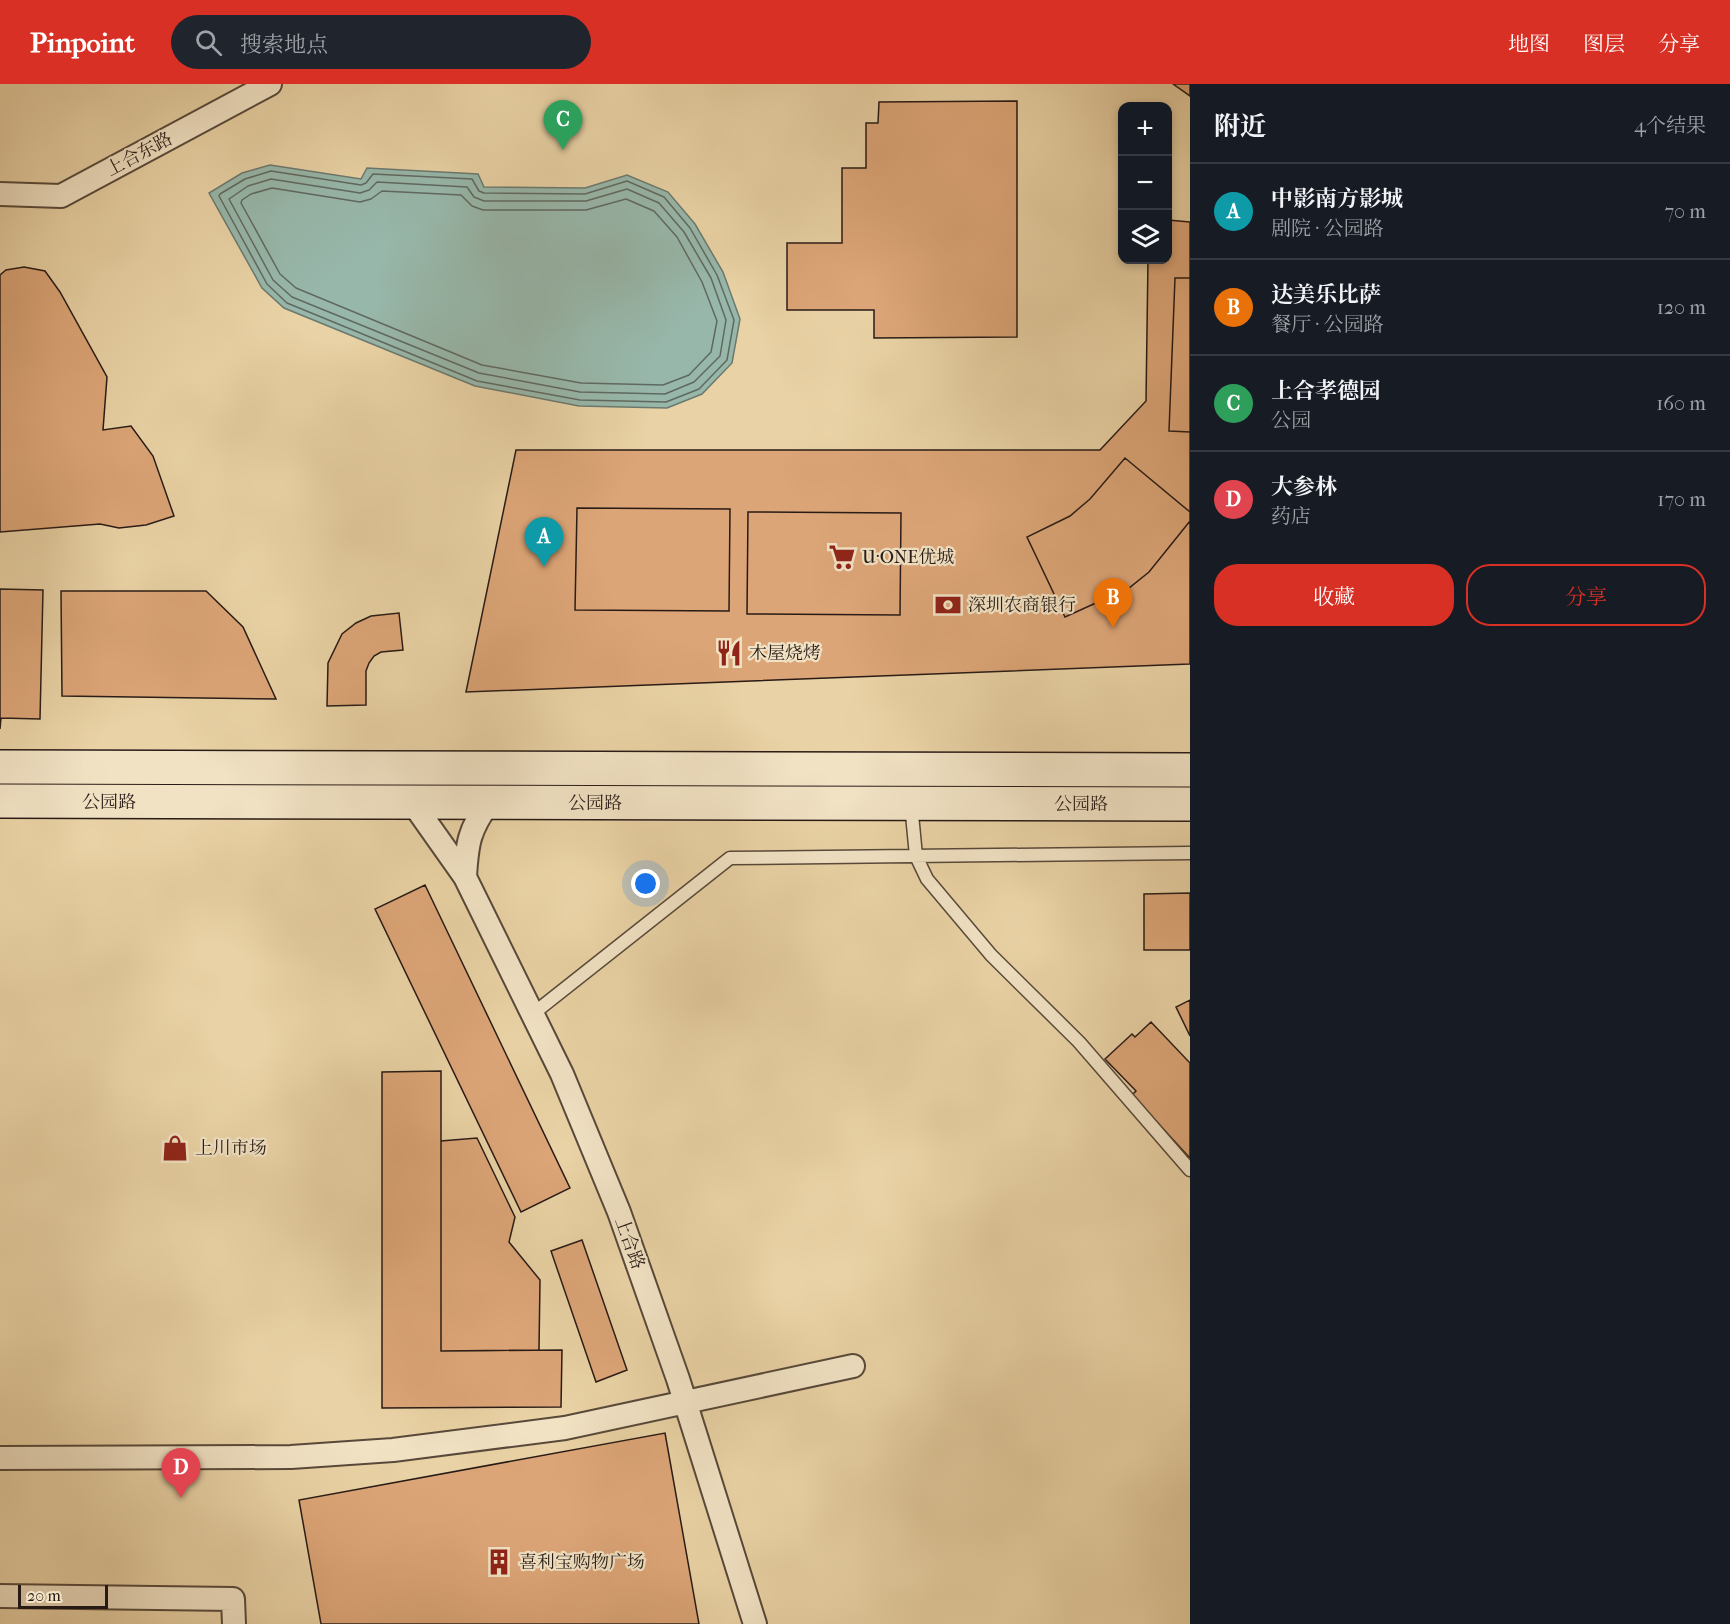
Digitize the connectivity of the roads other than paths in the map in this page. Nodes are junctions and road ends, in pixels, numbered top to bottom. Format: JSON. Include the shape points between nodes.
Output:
{"nodes":[{"id":1,"x":270,"y":84,"type":"edge"},
{"id":2,"x":0,"y":195,"type":"edge"},
{"id":3,"x":0,"y":768,"type":"edge"},
{"id":4,"x":1190,"y":770,"type":"edge"},
{"id":5,"x":0,"y":801,"type":"edge"},
{"id":6,"x":412,"y":802,"type":"junction"},
{"id":7,"x":489,"y":802,"type":"junction"},
{"id":8,"x":911,"y":803,"type":"junction"},
{"id":9,"x":1190,"y":804,"type":"edge"},
{"id":10,"x":1190,"y":854,"type":"edge"},
{"id":11,"x":916,"y":856,"type":"junction"},
{"id":12,"x":465,"y":877,"type":"junction"},
{"id":13,"x":534,"y":1013,"type":"junction"},
{"id":14,"x":1190,"y":1170,"type":"edge"},
{"id":15,"x":853,"y":1366,"type":"dead end"},
{"id":16,"x":686,"y":1402,"type":"junction"},
{"id":17,"x":0,"y":1458,"type":"edge"},
{"id":18,"x":0,"y":1596,"type":"edge"},
{"id":19,"x":234,"y":1624,"type":"edge"},
{"id":20,"x":755,"y":1624,"type":"edge"}],
"edges":[{"from":1,"to":2,"type":"street","name":"上合东路","via":[[61,196]]},
{"from":3,"to":4,"type":"main road","name":"公园路"},
{"from":5,"to":6,"type":"main road","name":"公园路"},
{"from":6,"to":7,"type":"main road","name":"公园路"},
{"from":6,"to":12,"type":"street","name":"上合路"},
{"from":7,"to":8,"type":"main road","name":"公园路"},
{"from":7,"to":12,"type":"street","via":[[469,837]]},
{"from":8,"to":9,"type":"main road","name":"公园路"},
{"from":8,"to":11,"type":"lane"},
{"from":10,"to":11,"type":"lane"},
{"from":11,"to":13,"type":"lane","via":[[730,858]]},
{"from":11,"to":14,"type":"lane","via":[[927,879],[991,955],[1079,1042]]},
{"from":12,"to":13,"type":"street","name":"上合路"},
{"from":13,"to":16,"type":"street","name":"上合路","via":[[619,1212]]},
{"from":15,"to":16,"type":"street"},
{"from":16,"to":17,"type":"street","via":[[565,1428],[393,1450],[291,1457]]},
{"from":16,"to":20,"type":"street","name":"上合路"},
{"from":18,"to":19,"type":"street","via":[[234,1599]]}]}
